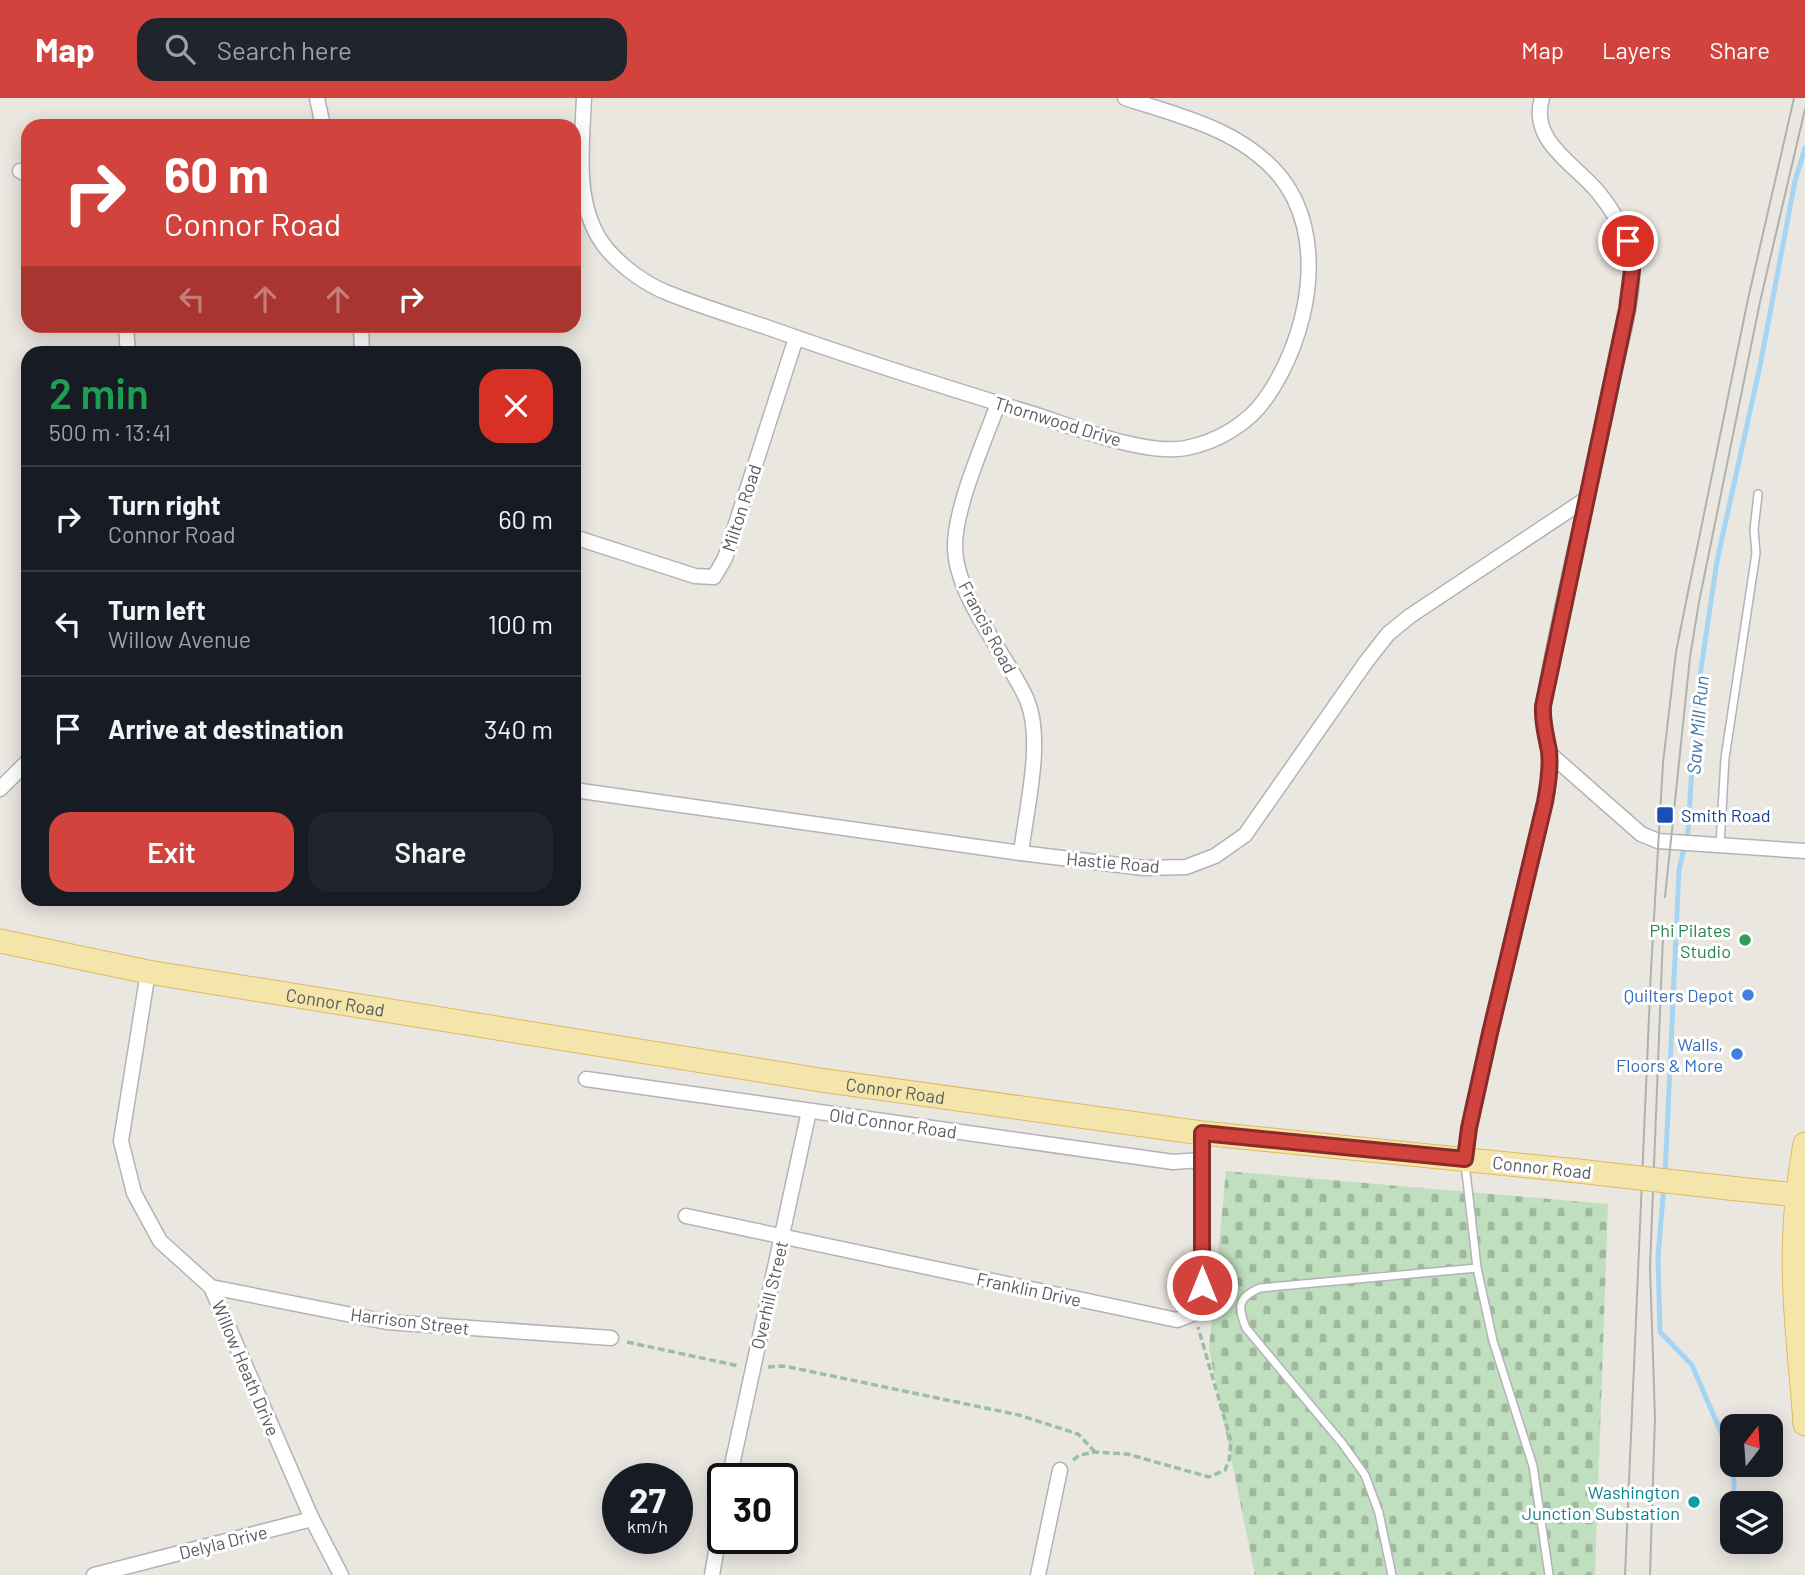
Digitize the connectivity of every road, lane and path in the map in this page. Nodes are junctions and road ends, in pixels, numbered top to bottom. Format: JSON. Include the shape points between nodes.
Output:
{"nodes":[{"id":1,"x":317,"y":98,"type":"edge"},
{"id":2,"x":584,"y":98,"type":"edge"},
{"id":3,"x":1125,"y":98,"type":"edge"},
{"id":4,"x":1542,"y":98,"type":"edge"},
{"id":5,"x":322,"y":119,"type":"edge"},
{"id":6,"x":796,"y":338,"type":"junction"},
{"id":7,"x":998,"y":404,"type":"junction"},
{"id":8,"x":1758,"y":494,"type":"dead end"},
{"id":9,"x":1586,"y":499,"type":"junction"},
{"id":10,"x":581,"y":539,"type":"edge"},
{"id":11,"x":1549,"y":753,"type":"junction"},
{"id":12,"x":21,"y":768,"type":"edge"},
{"id":13,"x":0,"y":789,"type":"edge"},
{"id":14,"x":581,"y":791,"type":"edge"},
{"id":15,"x":1720,"y":846,"type":"junction"},
{"id":16,"x":1805,"y":851,"type":"edge"},
{"id":17,"x":1021,"y":853,"type":"junction"},
{"id":18,"x":0,"y":941,"type":"edge"},
{"id":19,"x":148,"y":972,"type":"junction"},
{"id":20,"x":586,"y":1079,"type":"dead end"},
{"id":21,"x":809,"y":1111,"type":"junction"},
{"id":22,"x":1202,"y":1133,"type":"junction"},
{"id":23,"x":1805,"y":1144,"type":"edge"},
{"id":24,"x":1465,"y":1159,"type":"junction"},
{"id":25,"x":1201,"y":1160,"type":"junction"},
{"id":26,"x":1797,"y":1195,"type":"junction"},
{"id":27,"x":686,"y":1216,"type":"dead end"},
{"id":28,"x":782,"y":1237,"type":"junction"},
{"id":29,"x":1476,"y":1268,"type":"junction"},
{"id":30,"x":211,"y":1287,"type":"junction"},
{"id":31,"x":1193,"y":1314,"type":"junction"},
{"id":32,"x":611,"y":1338,"type":"joint"},
{"id":33,"x":752,"y":1369,"type":"junction"},
{"id":34,"x":1805,"y":1424,"type":"edge"},
{"id":35,"x":1095,"y":1452,"type":"junction"},
{"id":36,"x":732,"y":1463,"type":"edge"},
{"id":37,"x":1060,"y":1470,"type":"joint"},
{"id":38,"x":312,"y":1519,"type":"junction"},
{"id":39,"x":716,"y":1554,"type":"edge"},
{"id":40,"x":94,"y":1575,"type":"edge"},
{"id":41,"x":341,"y":1575,"type":"edge"},
{"id":42,"x":712,"y":1575,"type":"edge"},
{"id":43,"x":1038,"y":1575,"type":"edge"},
{"id":44,"x":1392,"y":1575,"type":"edge"},
{"id":45,"x":1549,"y":1575,"type":"edge"}],
"edges":[{"from":1,"to":5,"type":"street"},
{"from":2,"to":6,"type":"street","name":"Thornwood Drive","via":[[581,177],[589,216],[605,246],[631,272],[666,292]]},
{"from":3,"to":7,"type":"street","name":"Thornwood Drive","via":[[1211,126],[1249,146],[1280,175],[1298,206],[1310,260],[1307,291],[1282,371],[1265,399],[1242,422],[1214,440],[1183,449],[1151,448]]},
{"from":4,"to":9,"type":"street","via":[[1538,113],[1542,131],[1616,217],[1628,241],[1632,270]]},
{"from":6,"to":7,"type":"street","name":"Thornwood Drive"},
{"from":6,"to":10,"type":"street","name":"Milton Road","via":[[726,558],[715,576],[695,576]]},
{"from":7,"to":17,"type":"street","name":"Francis Road","via":[[959,516],[955,546],[957,568],[1027,702],[1035,735]]},
{"from":8,"to":15,"type":"lane","via":[[1756,553],[1725,758]]},
{"from":9,"to":11,"type":"street","via":[[1543,706]]},
{"from":9,"to":17,"type":"street","name":"Hastie Road","via":[[1388,635],[1245,835],[1215,856],[1186,867],[1144,868]]},
{"from":11,"to":15,"type":"street","via":[[1641,834],[1658,841]]},
{"from":11,"to":24,"type":"street","via":[[1545,802]]},
{"from":12,"to":13,"type":"street"},
{"from":14,"to":17,"type":"street","name":"Hastie Road"},
{"from":15,"to":16,"type":"street"},
{"from":18,"to":19,"type":"main road","name":"Connor Road"},
{"from":19,"to":22,"type":"main road","name":"Connor Road","via":[[827,1081]]},
{"from":19,"to":30,"type":"street","name":"Willow Heath Drive","via":[[121,1141],[134,1194],[160,1241]]},
{"from":20,"to":21,"type":"street","name":"Old Connor Road"},
{"from":21,"to":25,"type":"street","name":"Old Connor Road","via":[[1173,1162]]},
{"from":21,"to":28,"type":"street","name":"Overhill Street"},
{"from":22,"to":24,"type":"main road","name":"Connor Road"},
{"from":22,"to":25,"type":"street"},
{"from":23,"to":26,"type":"main road"},
{"from":24,"to":26,"type":"main road","name":"Connor Road","bridge":true},
{"from":24,"to":29,"type":"lane"},
{"from":25,"to":31,"type":"street","via":[[1202,1285]]},
{"from":26,"to":34,"type":"main road","via":[[1795,1284]]},
{"from":27,"to":28,"type":"street","name":"Franklin Drive"},
{"from":28,"to":31,"type":"street","name":"Franklin Drive","via":[[1177,1320]]},
{"from":28,"to":33,"type":"street","name":"Overhill Street"},
{"from":29,"to":44,"type":"lane","via":[[1260,1287],[1242,1301],[1240,1313],[1246,1328],[1365,1475],[1379,1513]]},
{"from":29,"to":45,"type":"lane","via":[[1493,1341],[1533,1465]]},
{"from":30,"to":32,"type":"street","name":"Harrison Street","via":[[387,1322]]},
{"from":30,"to":38,"type":"street","name":"Willow Heath Drive"},
{"from":31,"to":35,"type":"path","via":[[1231,1441],[1225,1470],[1209,1476],[1127,1454]]},
{"from":32,"to":33,"type":"path"},
{"from":33,"to":35,"type":"path","via":[[784,1366],[1019,1415],[1077,1434]]},
{"from":33,"to":36,"type":"street","name":"Overhill Street"},
{"from":35,"to":37,"type":"path","via":[[1080,1455]]},
{"from":37,"to":43,"type":"street"},
{"from":38,"to":40,"type":"street","name":"Delyla Drive"},
{"from":38,"to":41,"type":"street","name":"Willow Heath Drive"},
{"from":39,"to":42,"type":"street"}]}
